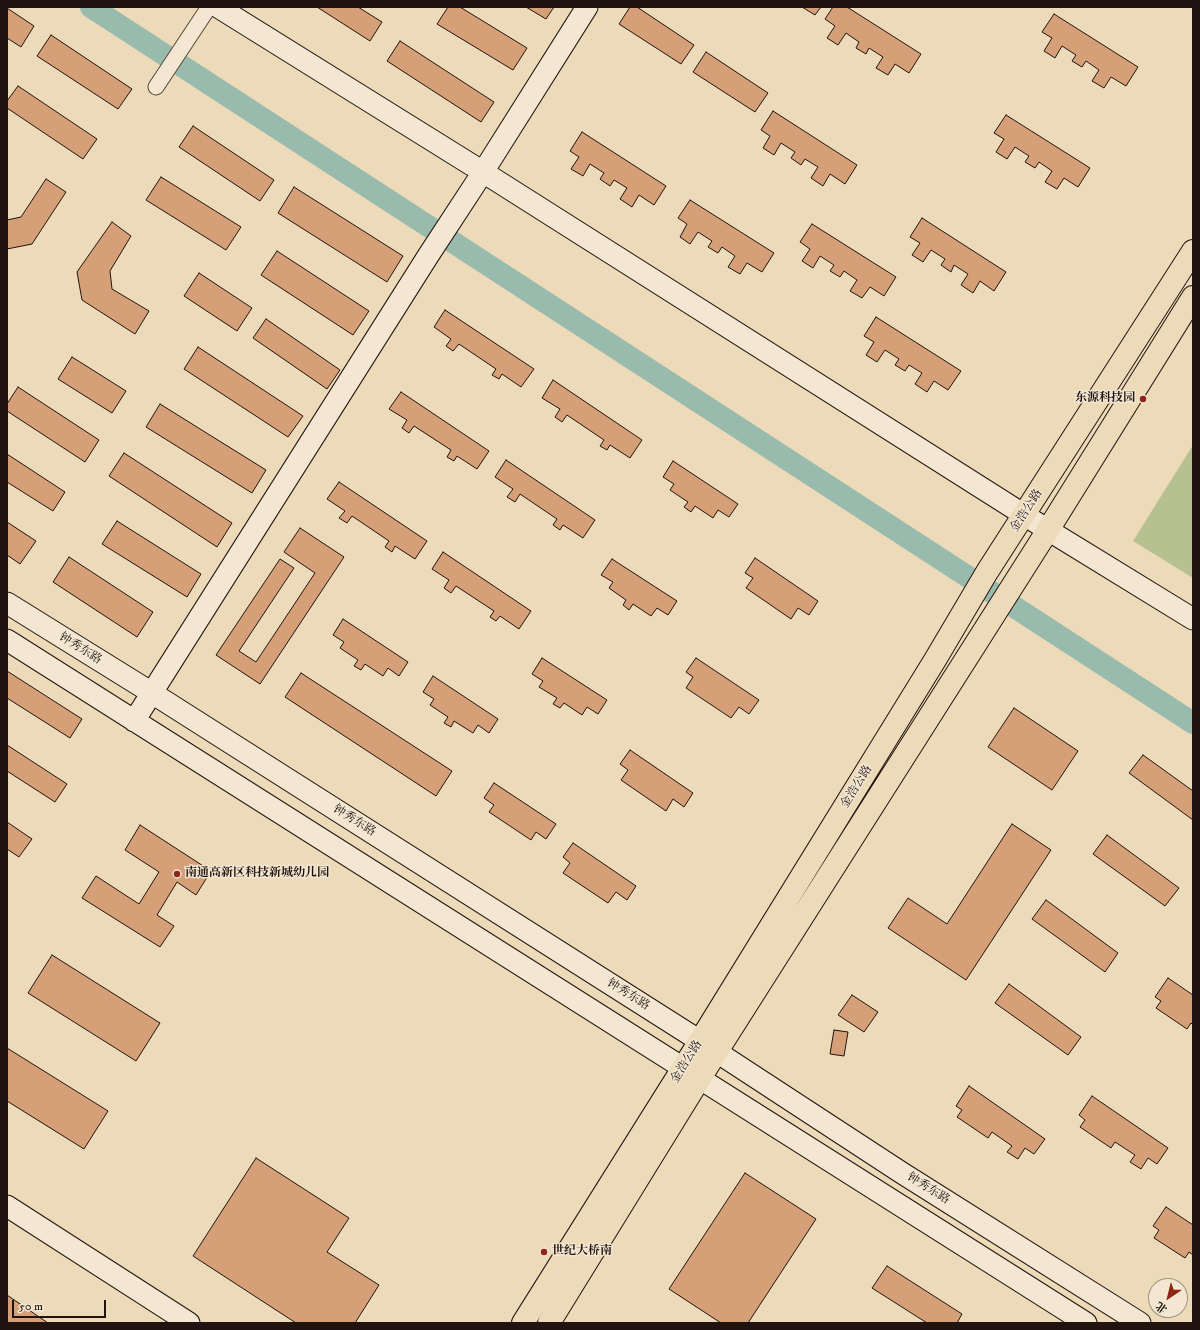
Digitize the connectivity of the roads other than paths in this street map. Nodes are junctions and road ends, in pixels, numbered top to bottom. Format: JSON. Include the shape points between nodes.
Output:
{"nodes":[{"id":1,"x":209,"y":7,"type":"edge"},
{"id":2,"x":218,"y":7,"type":"edge"},
{"id":3,"x":587,"y":7,"type":"edge"},
{"id":4,"x":158,"y":84,"type":"dead end"},
{"id":5,"x":483,"y":172,"type":"junction"},
{"id":6,"x":1193,"y":251,"type":"edge"},
{"id":7,"x":1193,"y":297,"type":"edge"},
{"id":8,"x":1025,"y":514,"type":"junction"},
{"id":9,"x":1048,"y":530,"type":"junction"},
{"id":10,"x":7,"y":603,"type":"edge"},
{"id":11,"x":1193,"y":619,"type":"edge"},
{"id":12,"x":7,"y":640,"type":"edge"},
{"id":13,"x":152,"y":693,"type":"junction"},
{"id":14,"x":134,"y":721,"type":"junction"},
{"id":15,"x":709,"y":1047,"type":"junction"},
{"id":16,"x":692,"y":1073,"type":"junction"},
{"id":17,"x":7,"y":1206,"type":"edge"},
{"id":18,"x":189,"y":1323,"type":"edge"},
{"id":19,"x":523,"y":1323,"type":"edge"},
{"id":20,"x":548,"y":1323,"type":"edge"},
{"id":21,"x":1086,"y":1323,"type":"edge"},
{"id":22,"x":1140,"y":1323,"type":"edge"}],
"edges":[{"from":1,"to":4,"type":"street"},
{"from":2,"to":5,"type":"main road"},
{"from":3,"to":5,"type":"main road"},
{"from":5,"to":8,"type":"main road"},
{"from":5,"to":13,"type":"main road"},
{"from":6,"to":8,"type":"main road","name":"金浩公路"},
{"from":7,"to":9,"type":"main road"},
{"from":8,"to":9,"type":"main road"},
{"from":8,"to":15,"type":"main road","name":"金浩公路","via":[[968,603]]},
{"from":9,"to":11,"type":"main road"},
{"from":9,"to":15,"type":"main road"},
{"from":10,"to":13,"type":"main road","name":"钟秀东路"},
{"from":12,"to":14,"type":"main road"},
{"from":13,"to":14,"type":"main road"},
{"from":13,"to":15,"type":"main road","name":"钟秀东路"},
{"from":14,"to":16,"type":"main road"},
{"from":15,"to":16,"type":"main road"},
{"from":15,"to":22,"type":"main road","name":"钟秀东路","via":[[902,1173]]},
{"from":16,"to":19,"type":"main road","name":"金浩公路"},
{"from":16,"to":20,"type":"main road"},
{"from":16,"to":21,"type":"main road"},
{"from":17,"to":18,"type":"main road"}]}
